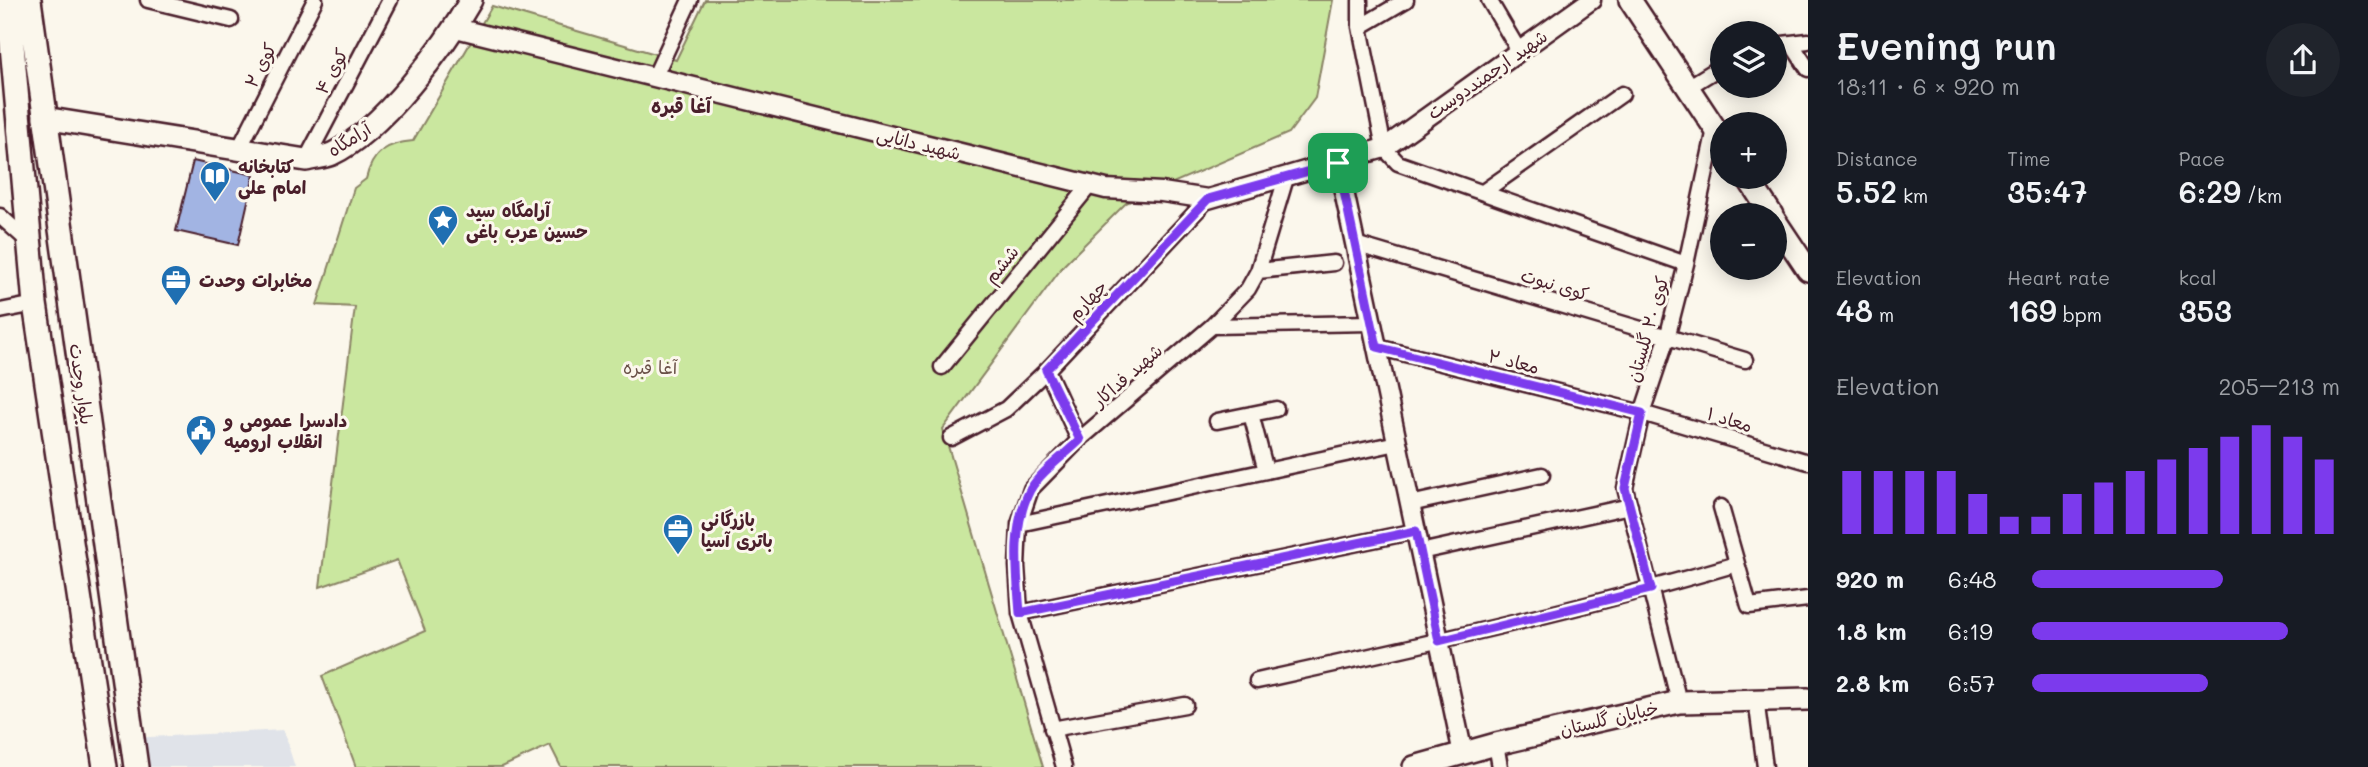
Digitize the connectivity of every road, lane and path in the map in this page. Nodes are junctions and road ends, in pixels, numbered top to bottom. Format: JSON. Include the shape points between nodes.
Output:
{"nodes":[{"id":1,"x":8,"y":0,"type":"edge"},
{"id":2,"x":30,"y":0,"type":"edge"},
{"id":3,"x":148,"y":0,"type":"edge"},
{"id":4,"x":315,"y":0,"type":"edge"},
{"id":5,"x":390,"y":0,"type":"edge"},
{"id":6,"x":471,"y":0,"type":"edge"},
{"id":7,"x":690,"y":0,"type":"edge"},
{"id":8,"x":1360,"y":0,"type":"edge"},
{"id":9,"x":1406,"y":0,"type":"edge"},
{"id":10,"x":1489,"y":0,"type":"edge"},
{"id":11,"x":1591,"y":0,"type":"edge"},
{"id":12,"x":1630,"y":0,"type":"edge"},
{"id":13,"x":231,"y":20,"type":"dead end"},
{"id":14,"x":1360,"y":27,"type":"junction"},
{"id":15,"x":456,"y":28,"type":"junction"},
{"id":16,"x":1808,"y":41,"type":"edge"},
{"id":17,"x":1787,"y":43,"type":"edge"},
{"id":18,"x":1791,"y":43,"type":"junction"},
{"id":19,"x":1519,"y":51,"type":"junction"},
{"id":20,"x":1808,"y":69,"type":"edge"},
{"id":21,"x":1710,"y":74,"type":"edge"},
{"id":22,"x":654,"y":78,"type":"junction"},
{"id":23,"x":1688,"y":88,"type":"junction"},
{"id":24,"x":1622,"y":94,"type":"dead end"},
{"id":25,"x":44,"y":118,"type":"junction"},
{"id":26,"x":1710,"y":121,"type":"edge"},
{"id":27,"x":1384,"y":148,"type":"junction"},
{"id":28,"x":239,"y":149,"type":"junction"},
{"id":29,"x":306,"y":160,"type":"junction"},
{"id":30,"x":1338,"y":163,"type":"junction"},
{"id":31,"x":1710,"y":169,"type":"edge"},
{"id":32,"x":1286,"y":178,"type":"junction"},
{"id":33,"x":1090,"y":185,"type":"junction"},
{"id":34,"x":1483,"y":192,"type":"junction"},
{"id":35,"x":1208,"y":199,"type":"junction"},
{"id":36,"x":0,"y":216,"type":"edge"},
{"id":37,"x":1787,"y":238,"type":"edge"},
{"id":38,"x":28,"y":241,"type":"junction"},
{"id":39,"x":1355,"y":244,"type":"junction"},
{"id":40,"x":1334,"y":263,"type":"dead end"},
{"id":41,"x":1686,"y":264,"type":"junction"},
{"id":42,"x":1808,"y":270,"type":"edge"},
{"id":43,"x":1258,"y":271,"type":"junction"},
{"id":44,"x":35,"y":304,"type":"junction"},
{"id":45,"x":0,"y":311,"type":"edge"},
{"id":46,"x":1372,"y":323,"type":"junction"},
{"id":47,"x":1212,"y":326,"type":"junction"},
{"id":48,"x":1667,"y":338,"type":"junction"},
{"id":49,"x":1377,"y":347,"type":"junction"},
{"id":50,"x":1745,"y":360,"type":"dead end"},
{"id":51,"x":942,"y":367,"type":"dead end"},
{"id":52,"x":1046,"y":370,"type":"junction"},
{"id":53,"x":1276,"y":409,"type":"dead end"},
{"id":54,"x":1642,"y":413,"type":"junction"},
{"id":55,"x":1251,"y":414,"type":"junction"},
{"id":56,"x":1217,"y":421,"type":"dead end"},
{"id":57,"x":951,"y":438,"type":"dead end"},
{"id":58,"x":1080,"y":440,"type":"junction"},
{"id":59,"x":1398,"y":443,"type":"junction"},
{"id":60,"x":1808,"y":462,"type":"edge"},
{"id":61,"x":1266,"y":471,"type":"junction"},
{"id":62,"x":1542,"y":475,"type":"dead end"},
{"id":63,"x":1410,"y":504,"type":"junction"},
{"id":64,"x":1630,"y":506,"type":"junction"},
{"id":65,"x":1721,"y":507,"type":"dead end"},
{"id":66,"x":1019,"y":524,"type":"junction"},
{"id":67,"x":1416,"y":531,"type":"junction"},
{"id":68,"x":1420,"y":552,"type":"junction"},
{"id":69,"x":1737,"y":564,"type":"junction"},
{"id":70,"x":1651,"y":589,"type":"junction"},
{"id":71,"x":1808,"y":598,"type":"edge"},
{"id":72,"x":1020,"y":613,"type":"junction"},
{"id":73,"x":1439,"y":641,"type":"junction"},
{"id":74,"x":1257,"y":681,"type":"dead end"},
{"id":75,"x":1756,"y":699,"type":"junction"},
{"id":76,"x":1808,"y":699,"type":"edge"},
{"id":77,"x":1679,"y":702,"type":"junction"},
{"id":78,"x":1185,"y":705,"type":"dead end"},
{"id":79,"x":1052,"y":729,"type":"junction"},
{"id":80,"x":1496,"y":744,"type":"junction"},
{"id":81,"x":1463,"y":754,"type":"junction"},
{"id":82,"x":105,"y":767,"type":"edge"},
{"id":83,"x":136,"y":767,"type":"edge"},
{"id":84,"x":1064,"y":767,"type":"edge"},
{"id":85,"x":1414,"y":767,"type":"edge"},
{"id":86,"x":1500,"y":767,"type":"edge"},
{"id":87,"x":1765,"y":767,"type":"edge"}],
"edges":[{"from":1,"to":38,"type":"main road","name":"بلوار وحدت"},
{"from":2,"to":25,"type":"main road","name":"بلوار وحدت"},
{"from":3,"to":13,"type":"street"},
{"from":4,"to":28,"type":"street","name":"کوی ۲"},
{"from":5,"to":29,"type":"street","name":"کوی ۴"},
{"from":6,"to":15,"type":"main road","name":"آرامگاه"},
{"from":7,"to":22,"type":"street"},
{"from":8,"to":14,"type":"street"},
{"from":9,"to":14,"type":"street"},
{"from":10,"to":19,"type":"street"},
{"from":11,"to":19,"type":"street","name":"شهید ارجمنددوست"},
{"from":12,"to":23,"type":"main road"},
{"from":14,"to":27,"type":"street"},
{"from":15,"to":22,"type":"street","name":"شهید دانایی"},
{"from":15,"to":29,"type":"main road","name":"آرامگاه","via":[[384,116],[332,153]]},
{"from":16,"to":18,"type":"street"},
{"from":17,"to":18,"type":"street"},
{"from":18,"to":20,"type":"street"},
{"from":19,"to":27,"type":"street","name":"شهید ارجمنددوست"},
{"from":21,"to":23,"type":"street"},
{"from":22,"to":33,"type":"street","name":"شهید دانایی"},
{"from":23,"to":26,"type":"main road"},
{"from":24,"to":34,"type":"street"},
{"from":25,"to":28,"type":"main road","name":"آرامگاه"},
{"from":25,"to":83,"type":"main road","name":"بلوار وحدت"},
{"from":27,"to":30,"type":"street","name":"شهید دانایی"},
{"from":27,"to":34,"type":"street","via":[[1398,163]]},
{"from":28,"to":29,"type":"main road","name":"آرامگاه"},
{"from":30,"to":32,"type":"street","name":"شهید دانایی"},
{"from":30,"to":39,"type":"street"},
{"from":31,"to":41,"type":"street","name":"کوی ۲۰ گلستان"},
{"from":32,"to":35,"type":"street","name":"شهید دانایی"},
{"from":32,"to":43,"type":"street","name":"شهید فداکار"},
{"from":33,"to":35,"type":"street","name":"شهید دانایی"},
{"from":33,"to":51,"type":"street","name":"ششم"},
{"from":34,"to":41,"type":"street"},
{"from":35,"to":52,"type":"street","name":"چهارم"},
{"from":36,"to":38,"type":"street"},
{"from":37,"to":42,"type":"main road"},
{"from":38,"to":44,"type":"main road","name":"بلوار وحدت"},
{"from":39,"to":46,"type":"street"},
{"from":39,"to":48,"type":"street","name":"کوی نبوت"},
{"from":40,"to":43,"type":"street"},
{"from":41,"to":48,"type":"street","name":"کوی ۲۰ گلستان"},
{"from":43,"to":47,"type":"street","name":"شهید فداکار","via":[[1248,289]]},
{"from":44,"to":45,"type":"street"},
{"from":44,"to":82,"type":"main road","name":"بلوار وحدت"},
{"from":46,"to":47,"type":"street"},
{"from":46,"to":49,"type":"street"},
{"from":47,"to":58,"type":"street","name":"شهید فداکار"},
{"from":48,"to":50,"type":"street","name":"کوی نبوت"},
{"from":48,"to":54,"type":"street","name":"کوی ۲۰ گلستان"},
{"from":49,"to":54,"type":"street","name":"معاد ۲"},
{"from":49,"to":59,"type":"street"},
{"from":52,"to":57,"type":"street","name":"چهارم","via":[[1006,409]]},
{"from":52,"to":58,"type":"street"},
{"from":53,"to":55,"type":"street"},
{"from":54,"to":60,"type":"street","name":"معاد ۱"},
{"from":54,"to":64,"type":"street","name":"کوی ۲۰ گلستان","via":[[1625,488]]},
{"from":55,"to":56,"type":"street"},
{"from":55,"to":61,"type":"street"},
{"from":58,"to":66,"type":"street","name":"شهید فداکار","via":[[1031,489]]},
{"from":59,"to":61,"type":"street"},
{"from":59,"to":63,"type":"street"},
{"from":61,"to":66,"type":"street"},
{"from":62,"to":63,"type":"street"},
{"from":63,"to":67,"type":"street"},
{"from":64,"to":68,"type":"street"},
{"from":64,"to":70,"type":"street","name":"کوی ۲۰ گلستان"},
{"from":65,"to":69,"type":"street"},
{"from":66,"to":72,"type":"street","name":"شهید فداکار"},
{"from":67,"to":68,"type":"street"},
{"from":67,"to":72,"type":"street"},
{"from":68,"to":73,"type":"street"},
{"from":69,"to":70,"type":"street"},
{"from":69,"to":71,"type":"street","via":[[1749,606]]},
{"from":70,"to":73,"type":"street"},
{"from":70,"to":77,"type":"street","name":"کوی ۲۰ گلستان"},
{"from":72,"to":79,"type":"street","name":"شهید فداکار"},
{"from":73,"to":74,"type":"street"},
{"from":73,"to":81,"type":"street"},
{"from":75,"to":76,"type":"main road","name":"خیابان گلستان"},
{"from":75,"to":77,"type":"main road","name":"خیابان گلستان"},
{"from":75,"to":87,"type":"street"},
{"from":77,"to":80,"type":"main road","name":"خیابان گلستان"},
{"from":78,"to":79,"type":"street"},
{"from":79,"to":84,"type":"street","name":"شهید فداکار"},
{"from":80,"to":81,"type":"main road","name":"خیابان گلستان"},
{"from":80,"to":86,"type":"street"},
{"from":81,"to":85,"type":"main road","name":"خیابان گلستان"}]}
